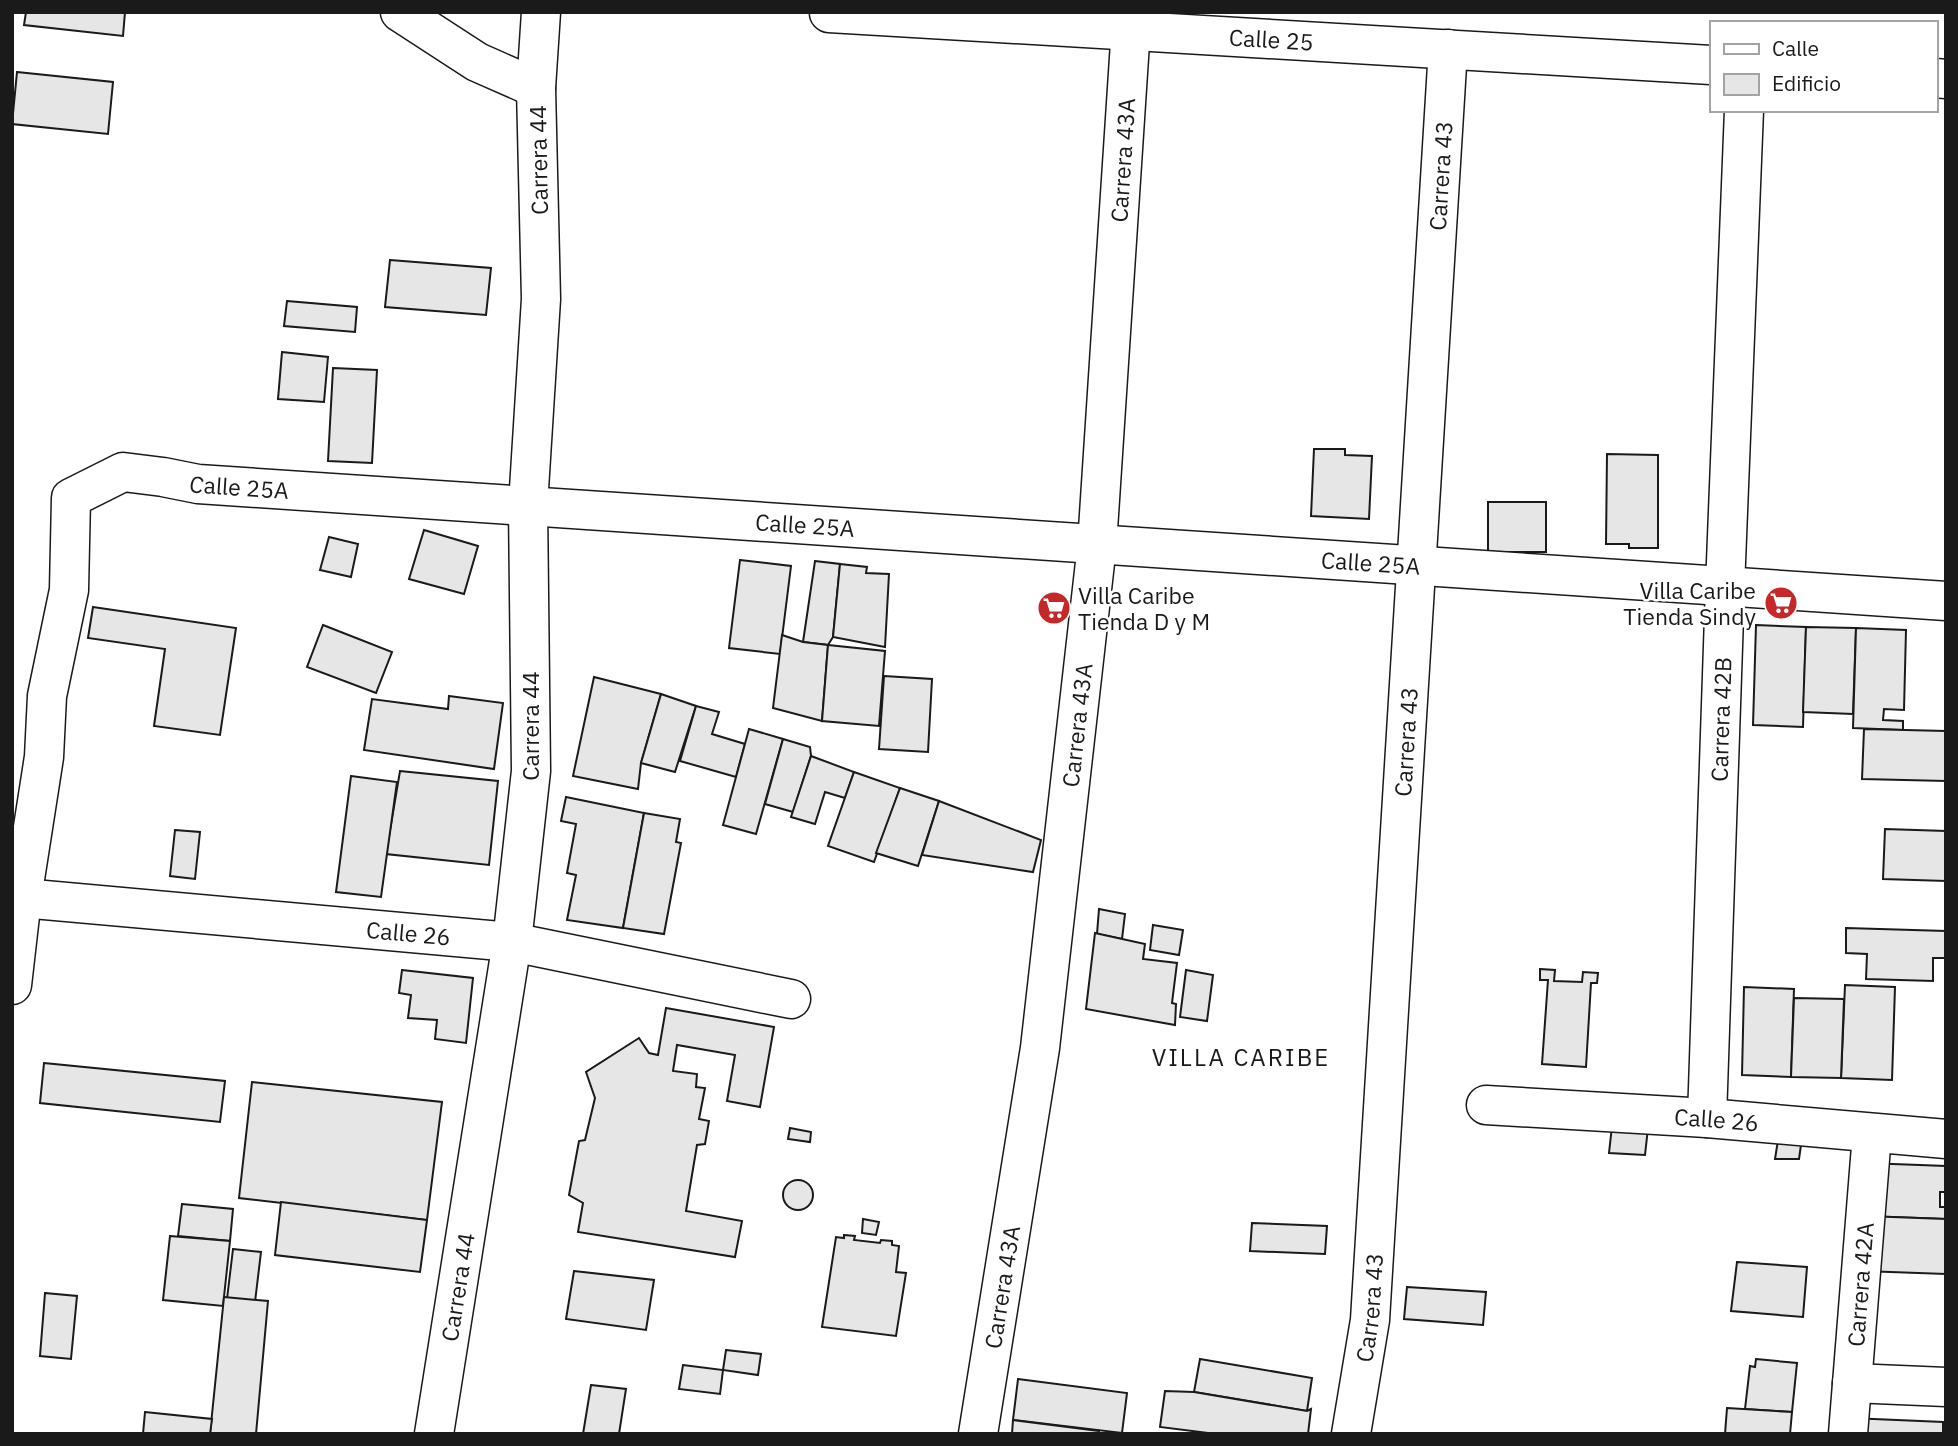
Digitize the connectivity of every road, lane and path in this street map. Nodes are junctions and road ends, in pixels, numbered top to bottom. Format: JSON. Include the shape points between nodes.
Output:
{"nodes":[{"id":1,"x":400,"y":12,"type":"edge"},
{"id":2,"x":541,"y":12,"type":"edge"},
{"id":3,"x":829,"y":13,"type":"edge"},
{"id":4,"x":1132,"y":21,"type":"edge"},
{"id":5,"x":1448,"y":50,"type":"junction"},
{"id":6,"x":1710,"y":65,"type":"edge"},
{"id":7,"x":536,"y":88,"type":"junction"},
{"id":8,"x":1744,"y":112,"type":"edge"},
{"id":9,"x":528,"y":505,"type":"junction"},
{"id":10,"x":1097,"y":545,"type":"junction"},
{"id":11,"x":1416,"y":566,"type":"junction"},
{"id":12,"x":1725,"y":587,"type":"junction"},
{"id":13,"x":1946,"y":601,"type":"edge"},
{"id":14,"x":22,"y":898,"type":"junction"},
{"id":15,"x":512,"y":942,"type":"junction"},
{"id":16,"x":12,"y":985,"type":"edge"},
{"id":17,"x":791,"y":999,"type":"dead end"},
{"id":18,"x":1486,"y":1105,"type":"dead end"},
{"id":19,"x":1707,"y":1118,"type":"junction"},
{"id":20,"x":1872,"y":1133,"type":"junction"},
{"id":21,"x":1946,"y":1139,"type":"edge"},
{"id":22,"x":1852,"y":1383,"type":"junction"},
{"id":23,"x":1946,"y":1387,"type":"edge"},
{"id":24,"x":434,"y":1434,"type":"edge"},
{"id":25,"x":978,"y":1434,"type":"edge"},
{"id":26,"x":1351,"y":1434,"type":"edge"},
{"id":27,"x":1848,"y":1434,"type":"edge"}],
"edges":[{"from":1,"to":7,"type":"street","via":[[477,62]]},
{"from":2,"to":7,"type":"street","name":"Carrera 44"},
{"from":3,"to":4,"type":"street","name":"Calle 25"},
{"from":4,"to":5,"type":"street","name":"Calle 25"},
{"from":4,"to":10,"type":"street","name":"Carrera 43A"},
{"from":5,"to":6,"type":"street","name":"Calle 25"},
{"from":5,"to":11,"type":"street","name":"Carrera 43"},
{"from":7,"to":9,"type":"street","name":"Carrera 44","via":[[541,299]]},
{"from":8,"to":12,"type":"street","name":"Carrera 42B"},
{"from":9,"to":10,"type":"street","name":"Calle 25A"},
{"from":9,"to":14,"type":"street","name":"Calle 25A","via":[[198,484],[123,472],[71,499],[69,590],[47,696],[44,757]]},
{"from":9,"to":15,"type":"street","name":"Carrera 44","via":[[531,771]]},
{"from":10,"to":11,"type":"street","name":"Calle 25A"},
{"from":10,"to":25,"type":"street","name":"Carrera 43A","via":[[1040,1048]]},
{"from":11,"to":12,"type":"street","name":"Calle 25A"},
{"from":11,"to":26,"type":"street","name":"Carrera 43","via":[[1370,1320]]},
{"from":12,"to":13,"type":"street","name":"Calle 25A"},
{"from":12,"to":19,"type":"street","name":"Carrera 42B"},
{"from":14,"to":15,"type":"street","name":"Calle 26"},
{"from":14,"to":16,"type":"street"},
{"from":15,"to":17,"type":"street","name":"Calle 26"},
{"from":15,"to":24,"type":"street","name":"Carrera 44"},
{"from":18,"to":19,"type":"street","name":"Calle 26"},
{"from":19,"to":20,"type":"street","name":"Calle 26"},
{"from":20,"to":21,"type":"street","name":"Calle 26"},
{"from":20,"to":22,"type":"street","name":"Carrera 42A"},
{"from":22,"to":23,"type":"street"},
{"from":22,"to":27,"type":"street","name":"Carrera 42A"}]}
